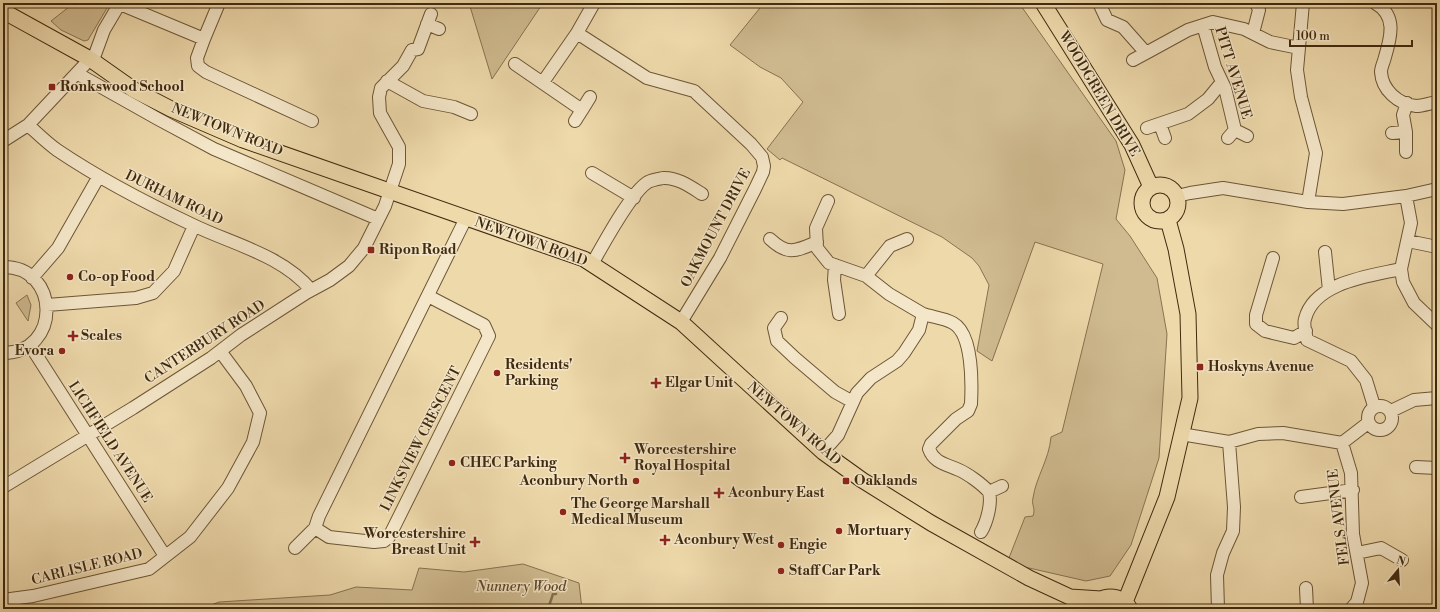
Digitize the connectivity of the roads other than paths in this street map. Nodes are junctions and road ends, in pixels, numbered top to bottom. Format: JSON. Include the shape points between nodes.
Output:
{"nodes":[{"id":1,"x":120,"y":3,"type":"edge"},
{"id":2,"x":219,"y":3,"type":"edge"},
{"id":3,"x":594,"y":3,"type":"edge"},
{"id":4,"x":1043,"y":3,"type":"edge"},
{"id":5,"x":1099,"y":3,"type":"edge"},
{"id":6,"x":1256,"y":3,"type":"edge"},
{"id":7,"x":1303,"y":3,"type":"edge"},
{"id":8,"x":1377,"y":4,"type":"edge"},
{"id":9,"x":3,"y":11,"type":"edge"},
{"id":10,"x":1203,"y":25,"type":"junction"},
{"id":11,"x":440,"y":29,"type":"dead end"},
{"id":12,"x":577,"y":33,"type":"junction"},
{"id":13,"x":1253,"y":34,"type":"junction"},
{"id":14,"x":204,"y":39,"type":"junction"},
{"id":15,"x":1299,"y":48,"type":"junction"},
{"id":16,"x":1146,"y":53,"type":"junction"},
{"id":17,"x":92,"y":59,"type":"junction"},
{"id":18,"x":1133,"y":60,"type":"dead end"},
{"id":19,"x":515,"y":64,"type":"dead end"},
{"id":20,"x":78,"y":74,"type":"junction"},
{"id":21,"x":387,"y":81,"type":"junction"},
{"id":22,"x":544,"y":82,"type":"junction"},
{"id":23,"x":1222,"y":82,"type":"junction"},
{"id":24,"x":590,"y":98,"type":"dead end"},
{"id":25,"x":1437,"y":102,"type":"edge"},
{"id":26,"x":1407,"y":103,"type":"junction"},
{"id":27,"x":582,"y":110,"type":"junction"},
{"id":28,"x":471,"y":114,"type":"dead end"},
{"id":29,"x":312,"y":121,"type":"dead end"},
{"id":30,"x":575,"y":122,"type":"dead end"},
{"id":31,"x":1160,"y":124,"type":"junction"},
{"id":32,"x":28,"y":125,"type":"junction"},
{"id":33,"x":1147,"y":128,"type":"dead end"},
{"id":34,"x":1392,"y":132,"type":"dead end"},
{"id":35,"x":1406,"y":132,"type":"junction"},
{"id":36,"x":1247,"y":136,"type":"dead end"},
{"id":37,"x":1165,"y":138,"type":"dead end"},
{"id":38,"x":3,"y":141,"type":"edge"},
{"id":39,"x":1406,"y":152,"type":"dead end"},
{"id":40,"x":592,"y":173,"type":"dead end"},
{"id":41,"x":99,"y":176,"type":"junction"},
{"id":42,"x":1151,"y":187,"type":"junction"},
{"id":43,"x":1437,"y":190,"type":"edge"},
{"id":44,"x":390,"y":192,"type":"junction"},
{"id":45,"x":702,"y":194,"type":"dead end"},
{"id":46,"x":1178,"y":196,"type":"junction"},
{"id":47,"x":1406,"y":196,"type":"junction"},
{"id":48,"x":634,"y":198,"type":"junction"},
{"id":49,"x":828,"y":201,"type":"dead end"},
{"id":50,"x":1308,"y":202,"type":"junction"},
{"id":51,"x":466,"y":218,"type":"junction"},
{"id":52,"x":378,"y":219,"type":"junction"},
{"id":53,"x":1168,"y":220,"type":"junction"},
{"id":54,"x":194,"y":226,"type":"junction"},
{"id":55,"x":770,"y":239,"type":"dead end"},
{"id":56,"x":907,"y":239,"type":"dead end"},
{"id":57,"x":1408,"y":241,"type":"junction"},
{"id":58,"x":817,"y":242,"type":"junction"},
{"id":59,"x":1437,"y":247,"type":"edge"},
{"id":60,"x":1324,"y":252,"type":"dead end"},
{"id":61,"x":1273,"y":258,"type":"dead end"},
{"id":62,"x":592,"y":264,"type":"junction"},
{"id":63,"x":835,"y":265,"type":"junction"},
{"id":64,"x":3,"y":267,"type":"edge"},
{"id":65,"x":1401,"y":269,"type":"junction"},
{"id":66,"x":866,"y":276,"type":"junction"},
{"id":67,"x":32,"y":278,"type":"junction"},
{"id":68,"x":311,"y":290,"type":"junction"},
{"id":69,"x":1329,"y":290,"type":"junction"},
{"id":70,"x":428,"y":296,"type":"junction"},
{"id":71,"x":47,"y":305,"type":"junction"},
{"id":72,"x":839,"y":314,"type":"dead end"},
{"id":73,"x":781,"y":318,"type":"dead end"},
{"id":74,"x":923,"y":318,"type":"junction"},
{"id":75,"x":682,"y":322,"type":"junction"},
{"id":76,"x":1437,"y":325,"type":"edge"},
{"id":77,"x":1306,"y":332,"type":"junction"},
{"id":78,"x":30,"y":345,"type":"junction"},
{"id":79,"x":220,"y":351,"type":"junction"},
{"id":80,"x":3,"y":353,"type":"edge"},
{"id":81,"x":1437,"y":398,"type":"edge"},
{"id":82,"x":853,"y":402,"type":"junction"},
{"id":83,"x":1374,"y":406,"type":"junction"},
{"id":84,"x":1391,"y":411,"type":"junction"},
{"id":85,"x":1368,"y":423,"type":"junction"},
{"id":86,"x":1181,"y":434,"type":"junction"},
{"id":87,"x":89,"y":435,"type":"junction"},
{"id":88,"x":1229,"y":442,"type":"junction"},
{"id":89,"x":1342,"y":443,"type":"junction"},
{"id":90,"x":823,"y":452,"type":"junction"},
{"id":91,"x":1416,"y":467,"type":"dead end"},
{"id":92,"x":1437,"y":468,"type":"edge"},
{"id":93,"x":1002,"y":486,"type":"dead end"},
{"id":94,"x":3,"y":487,"type":"edge"},
{"id":95,"x":1352,"y":490,"type":"junction"},
{"id":96,"x":989,"y":492,"type":"junction"},
{"id":97,"x":1301,"y":497,"type":"dead end"},
{"id":98,"x":315,"y":528,"type":"junction"},
{"id":99,"x":981,"y":532,"type":"dead end"},
{"id":100,"x":294,"y":548,"type":"dead end"},
{"id":101,"x":1357,"y":552,"type":"junction"},
{"id":102,"x":165,"y":556,"type":"junction"},
{"id":103,"x":1402,"y":560,"type":"dead end"},
{"id":104,"x":1306,"y":588,"type":"dead end"},
{"id":105,"x":1070,"y":597,"type":"junction"},
{"id":106,"x":3,"y":600,"type":"edge"},
{"id":107,"x":1303,"y":603,"type":"edge"},
{"id":108,"x":1096,"y":604,"type":"edge"},
{"id":109,"x":1128,"y":605,"type":"edge"},
{"id":110,"x":1355,"y":608,"type":"edge"},
{"id":111,"x":1082,"y":609,"type":"edge"},
{"id":112,"x":1218,"y":609,"type":"edge"}],
"edges":[{"from":1,"to":14,"type":"street"},
{"from":1,"to":17,"type":"street","via":[[104,30]]},
{"from":2,"to":14,"type":"street"},
{"from":3,"to":12,"type":"street"},
{"from":4,"to":42,"type":"main road","name":"WOODGREEN DRIVE","via":[[1132,145]]},
{"from":5,"to":16,"type":"street","via":[[1107,20],[1123,27]]},
{"from":6,"to":13,"type":"street","via":[[1259,10]]},
{"from":7,"to":15,"type":"street"},
{"from":8,"to":26,"type":"street","via":[[1389,16],[1391,24],[1391,36],[1381,71],[1384,86],[1396,99]]},
{"from":9,"to":17,"type":"main road","name":"NEWTOWN ROAD"},
{"from":10,"to":13,"type":"street","via":[[1213,22]]},
{"from":10,"to":16,"type":"street","via":[[1188,30]]},
{"from":10,"to":23,"type":"street","name":"PITT AVENUE","via":[[1214,67]]},
{"from":11,"to":21,"type":"street","via":[[429,19],[418,49],[412,50],[402,66]]},
{"from":12,"to":22,"type":"street"},
{"from":12,"to":75,"type":"street","name":"OAKMOUNT DRIVE","via":[[647,78],[694,91],[752,144],[762,157],[763,172],[755,189],[720,258]]},
{"from":13,"to":15,"type":"street","via":[[1270,42]]},
{"from":14,"to":29,"type":"street","via":[[197,58],[198,66]]},
{"from":15,"to":50,"type":"street","via":[[1297,70],[1301,97],[1316,153]]},
{"from":16,"to":18,"type":"street"},
{"from":17,"to":20,"type":"street"},
{"from":17,"to":44,"type":"main road","name":"NEWTOWN ROAD","via":[[134,90],[186,115],[243,140]]},
{"from":19,"to":22,"type":"street"},
{"from":20,"to":32,"type":"street"},
{"from":20,"to":52,"type":"street","via":[[158,120]]},
{"from":21,"to":28,"type":"street","via":[[423,101],[454,107]]},
{"from":21,"to":44,"type":"street","name":"CANTERBURY ROAD","via":[[381,88],[378,104],[400,154],[400,164]]},
{"from":22,"to":27,"type":"street"},
{"from":23,"to":31,"type":"street","via":[[1208,99],[1188,114]]},
{"from":23,"to":36,"type":"street","name":"PITT AVENUE","via":[[1232,134]]},
{"from":24,"to":27,"type":"street"},
{"from":25,"to":26,"type":"street","via":[[1416,106]]},
{"from":26,"to":35,"type":"street","via":[[1403,115]]},
{"from":27,"to":30,"type":"street"},
{"from":31,"to":33,"type":"street"},
{"from":31,"to":37,"type":"street"},
{"from":32,"to":38,"type":"street"},
{"from":32,"to":41,"type":"street","name":"DURHAM ROAD","via":[[56,150]]},
{"from":34,"to":35,"type":"street"},
{"from":35,"to":39,"type":"street"},
{"from":40,"to":48,"type":"street"},
{"from":41,"to":54,"type":"street","name":"DURHAM ROAD"},
{"from":41,"to":67,"type":"street","via":[[58,248]]},
{"from":42,"to":46,"type":"main road","via":[[1161,184],[1171,188]]},
{"from":42,"to":53,"type":"main road","via":[[1142,200],[1144,211],[1157,221]]},
{"from":43,"to":47,"type":"street"},
{"from":44,"to":51,"type":"main road","name":"NEWTOWN ROAD"},
{"from":44,"to":52,"type":"street","name":"CANTERBURY ROAD"},
{"from":45,"to":48,"type":"street","via":[[682,183],[663,178],[648,182]]},
{"from":46,"to":50,"type":"street","via":[[1223,188]]},
{"from":46,"to":53,"type":"main road","via":[[1176,212]]},
{"from":47,"to":50,"type":"street","via":[[1343,204]]},
{"from":47,"to":57,"type":"street","via":[[1411,224]]},
{"from":48,"to":62,"type":"street"},
{"from":49,"to":58,"type":"street","via":[[816,228]]},
{"from":51,"to":62,"type":"main road","name":"NEWTOWN ROAD"},
{"from":51,"to":70,"type":"street"},
{"from":52,"to":68,"type":"street","name":"CANTERBURY ROAD","via":[[364,248],[349,266]]},
{"from":53,"to":86,"type":"main road","via":[[1188,314],[1190,398]]},
{"from":54,"to":68,"type":"street","name":"DURHAM ROAD","via":[[276,262],[301,278]]},
{"from":54,"to":71,"type":"street","via":[[174,271],[153,292],[136,298]]},
{"from":55,"to":58,"type":"street","via":[[780,249],[798,251]]},
{"from":56,"to":66,"type":"street","via":[[890,246]]},
{"from":57,"to":59,"type":"street"},
{"from":57,"to":65,"type":"street"},
{"from":58,"to":63,"type":"street","via":[[817,248],[829,263]]},
{"from":60,"to":69,"type":"street"},
{"from":61,"to":77,"type":"street","via":[[1256,315],[1256,324],[1265,331],[1294,338]]},
{"from":62,"to":75,"type":"main road","name":"NEWTOWN ROAD"},
{"from":63,"to":66,"type":"street"},
{"from":63,"to":72,"type":"street","via":[[834,280]]},
{"from":64,"to":67,"type":"street","via":[[20,270]]},
{"from":65,"to":69,"type":"street","via":[[1338,285]]},
{"from":65,"to":76,"type":"street","via":[[1403,282],[1414,303]]},
{"from":66,"to":74,"type":"street"},
{"from":67,"to":71,"type":"street","via":[[42,289]]},
{"from":68,"to":79,"type":"street","name":"CANTERBURY ROAD"},
{"from":69,"to":77,"type":"street","via":[[1315,298],[1305,319]]},
{"from":70,"to":98,"type":"street"},
{"from":70,"to":98,"type":"street","name":"LINKSVIEW CRESCENT","via":[[484,325],[489,336],[389,537],[384,542],[374,542],[329,536]]},
{"from":71,"to":78,"type":"street","via":[[44,327]]},
{"from":73,"to":82,"type":"street","via":[[774,328],[777,341],[835,392]]},
{"from":74,"to":82,"type":"street","via":[[916,336],[904,353],[865,384]]},
{"from":74,"to":96,"type":"street","via":[[953,323],[963,334],[969,353],[971,398],[968,411],[956,419],[931,444],[931,455],[938,461],[960,470]]},
{"from":75,"to":90,"type":"main road","name":"NEWTOWN ROAD"},
{"from":77,"to":83,"type":"street","via":[[1306,340],[1351,361],[1366,380]]},
{"from":78,"to":80,"type":"street","via":[[17,351]]},
{"from":78,"to":87,"type":"street","name":"LICHFIELD AVENUE"},
{"from":79,"to":87,"type":"street","name":"CANTERBURY ROAD"},
{"from":79,"to":102,"type":"street","name":"CARLISLE ROAD","via":[[246,386],[260,413],[253,442],[228,488],[190,536]]},
{"from":81,"to":84,"type":"street","via":[[1414,400]]},
{"from":82,"to":90,"type":"street","via":[[838,435]]},
{"from":83,"to":84,"type":"street","via":[[1384,405]]},
{"from":83,"to":85,"type":"street","via":[[1367,414]]},
{"from":84,"to":85,"type":"street","via":[[1392,422],[1386,429],[1376,430]]},
{"from":85,"to":89,"type":"street"},
{"from":86,"to":88,"type":"street"},
{"from":86,"to":109,"type":"main road","via":[[1167,497]]},
{"from":87,"to":94,"type":"street","name":"CANTERBURY ROAD"},
{"from":87,"to":102,"type":"street","name":"LICHFIELD AVENUE"},
{"from":88,"to":89,"type":"street","via":[[1258,434],[1283,433]]},
{"from":88,"to":112,"type":"street","via":[[1234,531],[1223,553],[1217,575]]},
{"from":89,"to":95,"type":"street","name":"FELS AVENUE","via":[[1351,473]]},
{"from":90,"to":105,"type":"main road","name":"NEWTOWN ROAD","via":[[931,523],[999,562]]},
{"from":91,"to":92,"type":"street"},
{"from":93,"to":96,"type":"street"},
{"from":95,"to":97,"type":"street"},
{"from":95,"to":101,"type":"street","name":"FELS AVENUE","via":[[1353,534]]},
{"from":96,"to":99,"type":"street","via":[[987,514]]},
{"from":98,"to":100,"type":"street"},
{"from":101,"to":103,"type":"street","via":[[1381,548]]},
{"from":101,"to":110,"type":"street","name":"FELS AVENUE","via":[[1362,583]]},
{"from":102,"to":106,"type":"street","name":"CARLISLE ROAD","via":[[149,569],[33,596]]},
{"from":104,"to":107,"type":"street"},
{"from":105,"to":108,"type":"main road","name":"NEWTOWN ROAD"},
{"from":105,"to":111,"type":"main road","name":"NEWTOWN ROAD"},
{"from":108,"to":109,"type":"main road","name":"NEWTOWN ROAD","via":[[1114,596]]}]}
